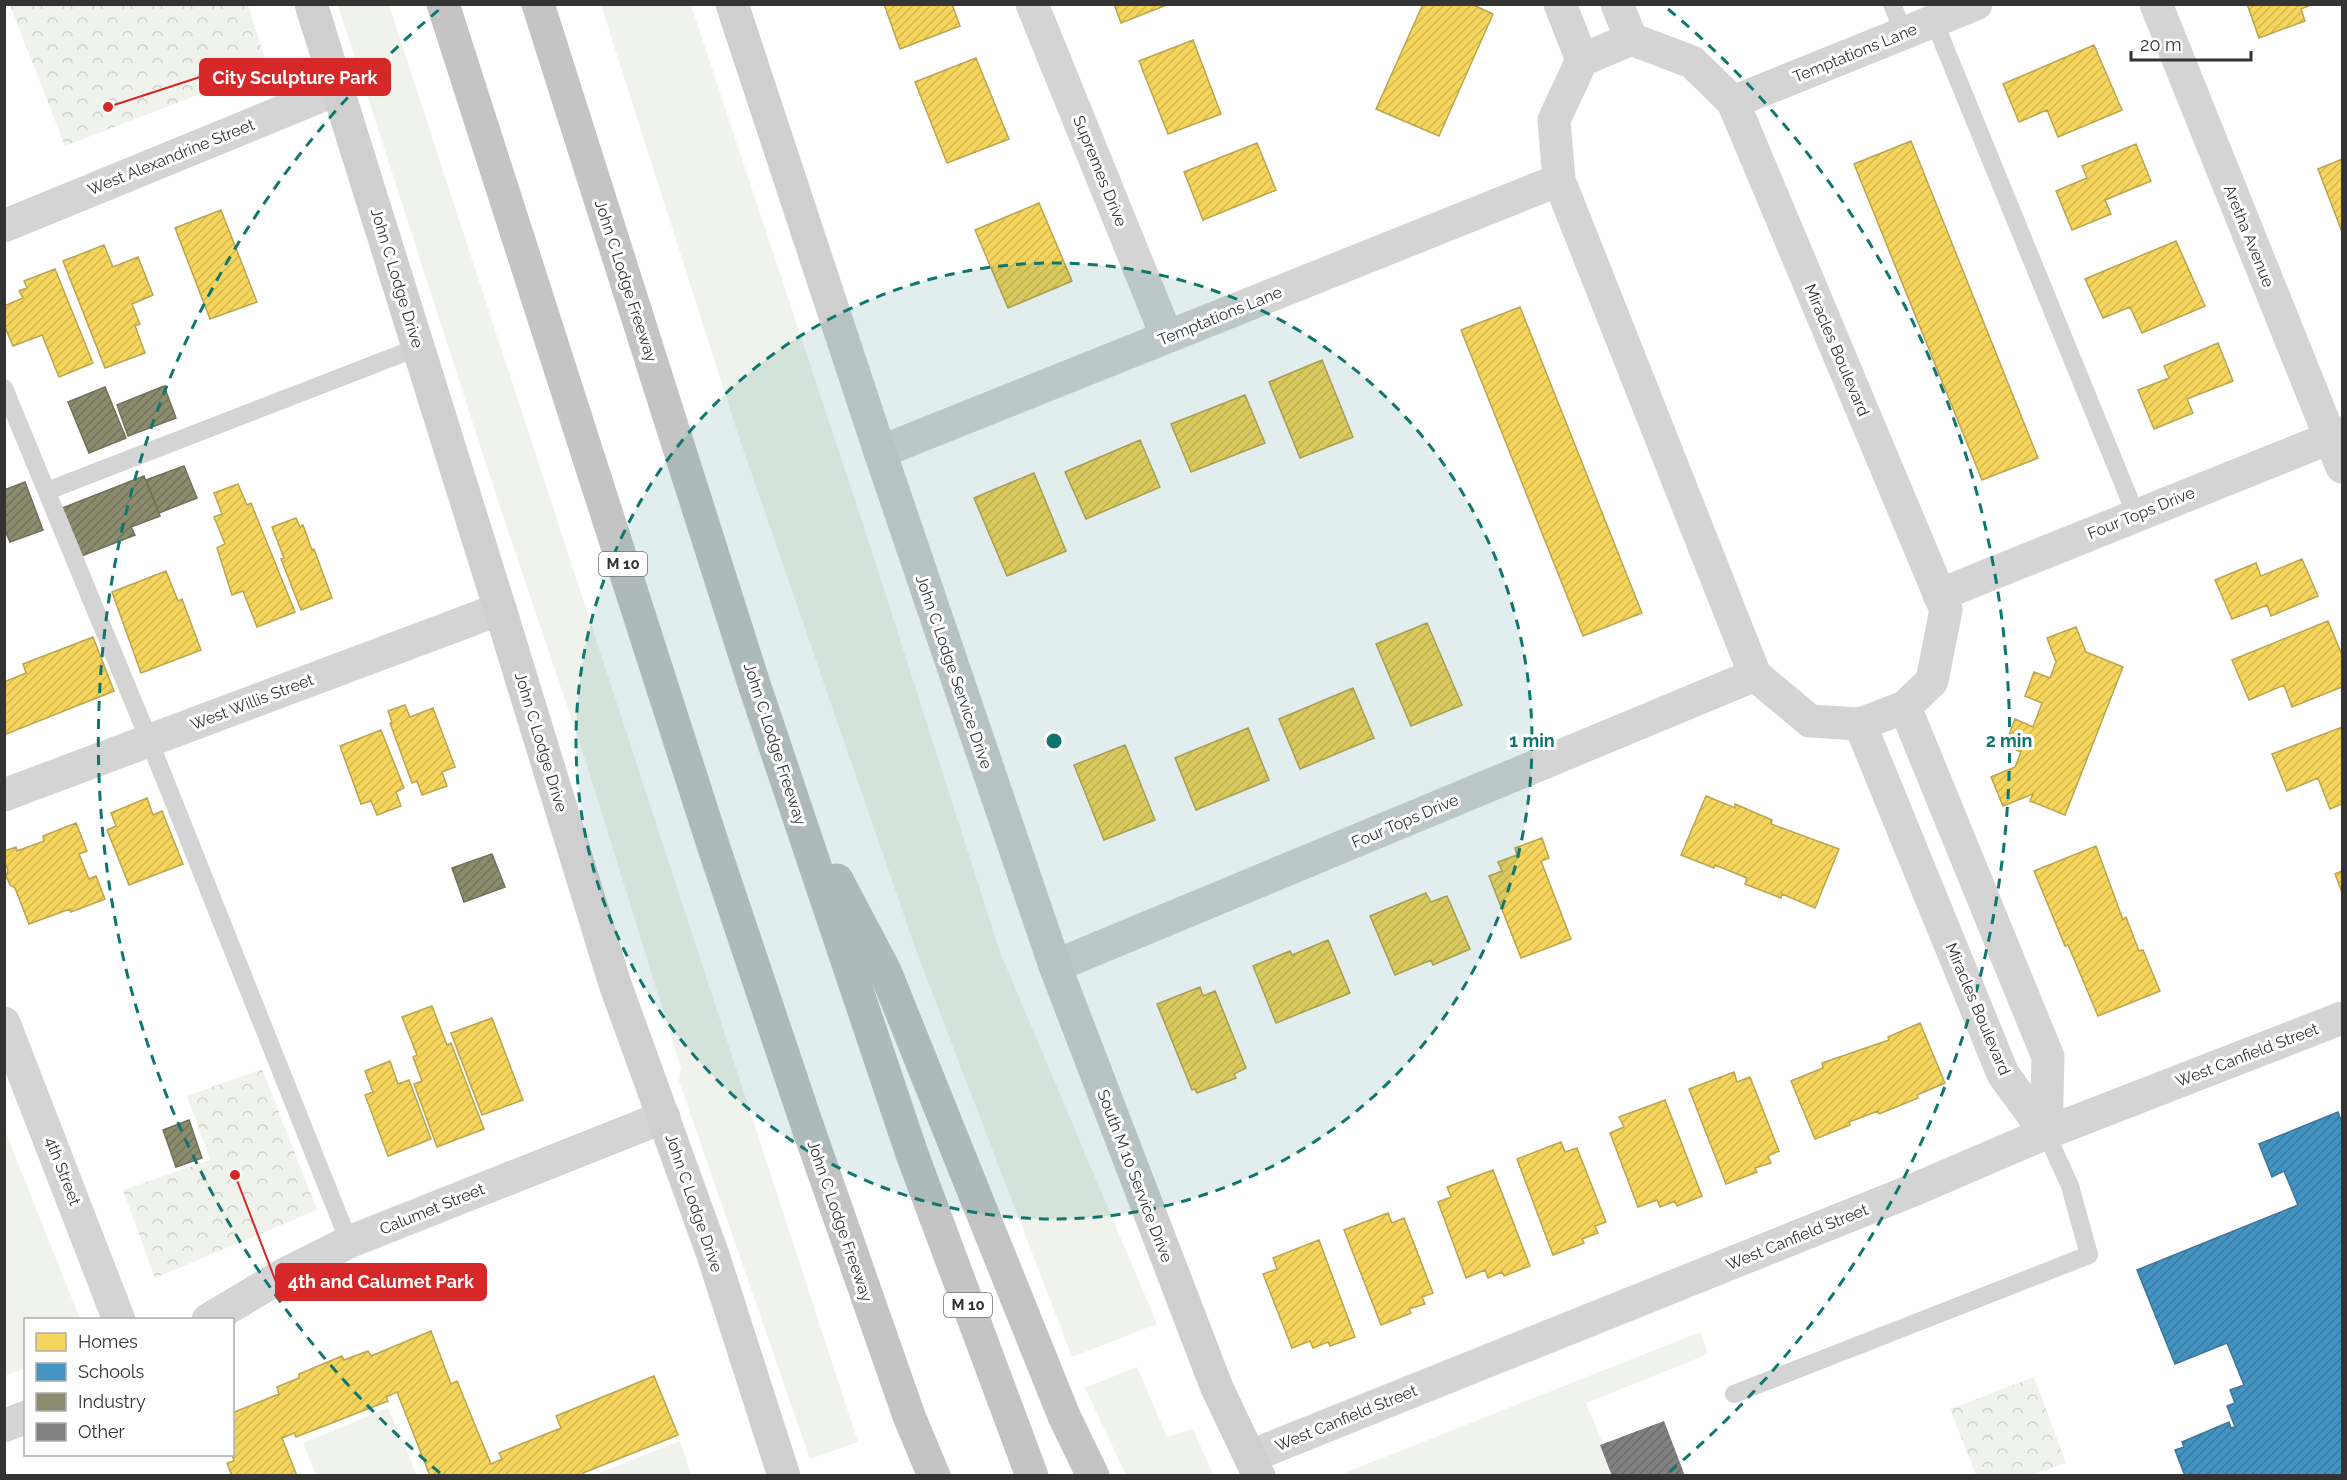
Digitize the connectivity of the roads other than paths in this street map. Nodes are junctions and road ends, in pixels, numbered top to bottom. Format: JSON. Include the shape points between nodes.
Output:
{"nodes":[{"id":1,"x":311,"y":4,"type":"edge"},
{"id":2,"x":443,"y":4,"type":"edge"},
{"id":3,"x":538,"y":4,"type":"edge"},
{"id":4,"x":732,"y":4,"type":"edge"},
{"id":5,"x":1032,"y":4,"type":"edge"},
{"id":6,"x":1560,"y":4,"type":"edge"},
{"id":7,"x":1617,"y":4,"type":"edge"},
{"id":8,"x":1976,"y":4,"type":"edge"},
{"id":9,"x":2156,"y":4,"type":"edge"},
{"id":10,"x":1898,"y":19,"type":"edge"},
{"id":11,"x":1934,"y":21,"type":"junction"},
{"id":12,"x":1631,"y":39,"type":"junction"},
{"id":13,"x":1582,"y":60,"type":"junction"},
{"id":14,"x":338,"y":89,"type":"junction"},
{"id":15,"x":1733,"y":102,"type":"junction"},
{"id":16,"x":1559,"y":180,"type":"junction"},
{"id":17,"x":4,"y":226,"type":"edge"},
{"id":18,"x":1167,"y":337,"type":"junction"},
{"id":19,"x":419,"y":347,"type":"junction"},
{"id":20,"x":4,"y":388,"type":"edge"},
{"id":21,"x":2339,"y":446,"type":"edge"},
{"id":22,"x":880,"y":452,"type":"junction"},
{"id":23,"x":47,"y":491,"type":"junction"},
{"id":24,"x":2136,"y":515,"type":"junction"},
{"id":25,"x":1939,"y":594,"type":"junction"},
{"id":26,"x":500,"y":609,"type":"junction"},
{"id":27,"x":1755,"y":675,"type":"junction"},
{"id":28,"x":1905,"y":707,"type":"junction"},
{"id":29,"x":1860,"y":724,"type":"junction"},
{"id":30,"x":149,"y":740,"type":"junction"},
{"id":31,"x":791,"y":793,"type":"junction"},
{"id":32,"x":4,"y":795,"type":"edge"},
{"id":33,"x":1028,"y":892,"type":"joint"},
{"id":34,"x":1055,"y":966,"type":"junction"},
{"id":35,"x":2343,"y":1018,"type":"edge"},
{"id":36,"x":4,"y":1023,"type":"edge"},
{"id":37,"x":664,"y":1117,"type":"junction"},
{"id":38,"x":2046,"y":1133,"type":"junction"},
{"id":39,"x":349,"y":1242,"type":"junction"},
{"id":40,"x":118,"y":1318,"type":"edge"},
{"id":41,"x":211,"y":1318,"type":"edge"},
{"id":42,"x":1734,"y":1394,"type":"dead end"},
{"id":43,"x":909,"y":1416,"type":"junction"},
{"id":44,"x":24,"y":1418,"type":"edge"},
{"id":45,"x":4,"y":1425,"type":"edge"},
{"id":46,"x":1255,"y":1466,"type":"edge"},
{"id":47,"x":784,"y":1476,"type":"edge"},
{"id":48,"x":916,"y":1476,"type":"edge"},
{"id":49,"x":934,"y":1476,"type":"edge"},
{"id":50,"x":1032,"y":1476,"type":"edge"},
{"id":51,"x":1093,"y":1476,"type":"edge"}],
"edges":[{"from":1,"to":14,"type":"main road","name":"John C Lodge Drive"},
{"from":2,"to":43,"type":"highway","name":"John C Lodge Freeway","number":"M 10","via":[[717,859]]},
{"from":3,"to":31,"type":"highway","name":"John C Lodge Freeway","number":"M 10"},
{"from":4,"to":22,"type":"main road"},
{"from":5,"to":18,"type":"street","name":"Supremes Drive"},
{"from":6,"to":13,"type":"street"},
{"from":7,"to":12,"type":"street"},
{"from":8,"to":11,"type":"street","name":"Temptations Lane"},
{"from":9,"to":21,"type":"street","name":"Aretha Avenue"},
{"from":10,"to":11,"type":"street","name":"Temptations Lane"},
{"from":10,"to":15,"type":"street","name":"Temptations Lane"},
{"from":11,"to":24,"type":"lane"},
{"from":12,"to":13,"type":"street"},
{"from":12,"to":15,"type":"street","name":"Miracles Boulevard","via":[[1692,62]]},
{"from":13,"to":16,"type":"street","name":"Miracles Boulevard","via":[[1554,120]]},
{"from":14,"to":17,"type":"street","name":"West Alexandrine Street"},
{"from":14,"to":19,"type":"main road","name":"John C Lodge Drive"},
{"from":15,"to":25,"type":"street","name":"Miracles Boulevard"},
{"from":16,"to":18,"type":"street","name":"Temptations Lane"},
{"from":16,"to":27,"type":"street","name":"Miracles Boulevard"},
{"from":18,"to":22,"type":"street","name":"Temptations Lane"},
{"from":19,"to":23,"type":"lane"},
{"from":19,"to":26,"type":"main road","name":"John C Lodge Drive"},
{"from":20,"to":23,"type":"lane"},
{"from":21,"to":24,"type":"street","name":"Four Tops Drive"},
{"from":22,"to":33,"type":"main road","name":"John C Lodge Service Drive"},
{"from":23,"to":30,"type":"lane"},
{"from":24,"to":25,"type":"street","name":"Four Tops Drive"},
{"from":25,"to":28,"type":"street","name":"Miracles Boulevard","via":[[1946,610],[1932,681]]},
{"from":26,"to":30,"type":"street","name":"West Willis Street"},
{"from":26,"to":37,"type":"main road","name":"John C Lodge Drive","via":[[615,984]]},
{"from":27,"to":29,"type":"street","name":"Miracles Boulevard","via":[[1810,721]]},
{"from":27,"to":34,"type":"street","name":"Four Tops Drive"},
{"from":28,"to":29,"type":"street","name":"Miracles Boulevard"},
{"from":28,"to":38,"type":"street","via":[[2048,1057]]},
{"from":29,"to":38,"type":"street","name":"Miracles Boulevard","via":[[2003,1074]]},
{"from":30,"to":32,"type":"street","name":"West Willis Street"},
{"from":30,"to":39,"type":"lane"},
{"from":31,"to":50,"type":"highway","name":"John C Lodge Freeway","number":"M 10","via":[[912,1154]]},
{"from":31,"to":51,"type":"highway","via":[[885,971],[1064,1416]]},
{"from":33,"to":34,"type":"main road","name":"South M 10 Service Drive"},
{"from":34,"to":46,"type":"main road","name":"South M 10 Service Drive","via":[[1217,1388]]},
{"from":35,"to":38,"type":"street","name":"West Canfield Street"},
{"from":36,"to":40,"type":"street","name":"4th Street"},
{"from":37,"to":39,"type":"street","name":"Calumet Street"},
{"from":37,"to":47,"type":"main road","name":"John C Lodge Drive"},
{"from":38,"to":42,"type":"lane","via":[[2070,1186],[2089,1255]]},
{"from":38,"to":46,"type":"street","name":"West Canfield Street"},
{"from":39,"to":41,"type":"street","name":"Calumet Street","via":[[283,1275]]},
{"from":43,"to":48,"type":"highway"},
{"from":43,"to":49,"type":"highway","name":"John C Lodge Freeway","number":"M 10"},
{"from":44,"to":45,"type":"street"}]}
